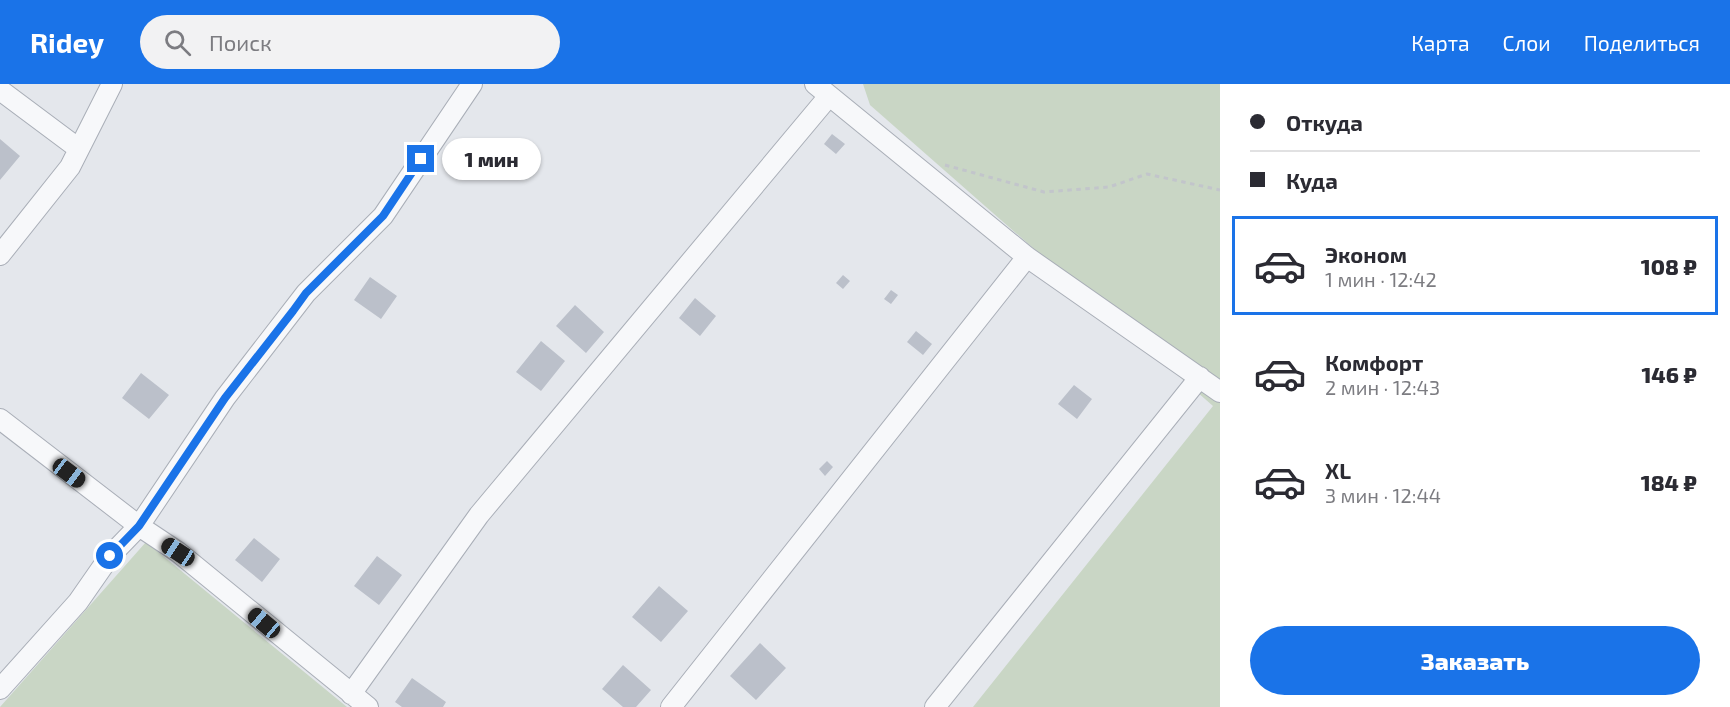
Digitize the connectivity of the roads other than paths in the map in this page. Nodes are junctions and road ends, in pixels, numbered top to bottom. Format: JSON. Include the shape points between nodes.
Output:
{"nodes":[{"id":1,"x":112,"y":84,"type":"edge"},
{"id":2,"x":472,"y":84,"type":"edge"},
{"id":3,"x":820,"y":87,"type":"edge"},
{"id":4,"x":0,"y":90,"type":"edge"},
{"id":5,"x":79,"y":149,"type":"junction"},
{"id":6,"x":0,"y":255,"type":"edge"},
{"id":7,"x":1027,"y":257,"type":"junction"},
{"id":8,"x":1200,"y":377,"type":"junction"},
{"id":9,"x":1220,"y":392,"type":"edge"},
{"id":10,"x":0,"y":419,"type":"edge"},
{"id":11,"x":139,"y":526,"type":"junction"},
{"id":12,"x":0,"y":689,"type":"edge"},
{"id":13,"x":351,"y":694,"type":"junction"},
{"id":14,"x":368,"y":707,"type":"edge"},
{"id":15,"x":671,"y":707,"type":"edge"},
{"id":16,"x":935,"y":707,"type":"edge"}],
"edges":[{"from":1,"to":5,"type":"street"},
{"from":2,"to":11,"type":"street","via":[[383,216],[306,293],[225,398]]},
{"from":3,"to":7,"type":"street"},
{"from":3,"to":13,"type":"street","via":[[479,514]]},
{"from":4,"to":5,"type":"street"},
{"from":5,"to":6,"type":"street"},
{"from":7,"to":8,"type":"street"},
{"from":7,"to":15,"type":"street"},
{"from":8,"to":9,"type":"street"},
{"from":8,"to":16,"type":"street"},
{"from":10,"to":11,"type":"street"},
{"from":11,"to":12,"type":"street"},
{"from":11,"to":13,"type":"street","via":[[178,552]]},
{"from":13,"to":14,"type":"street"}]}
